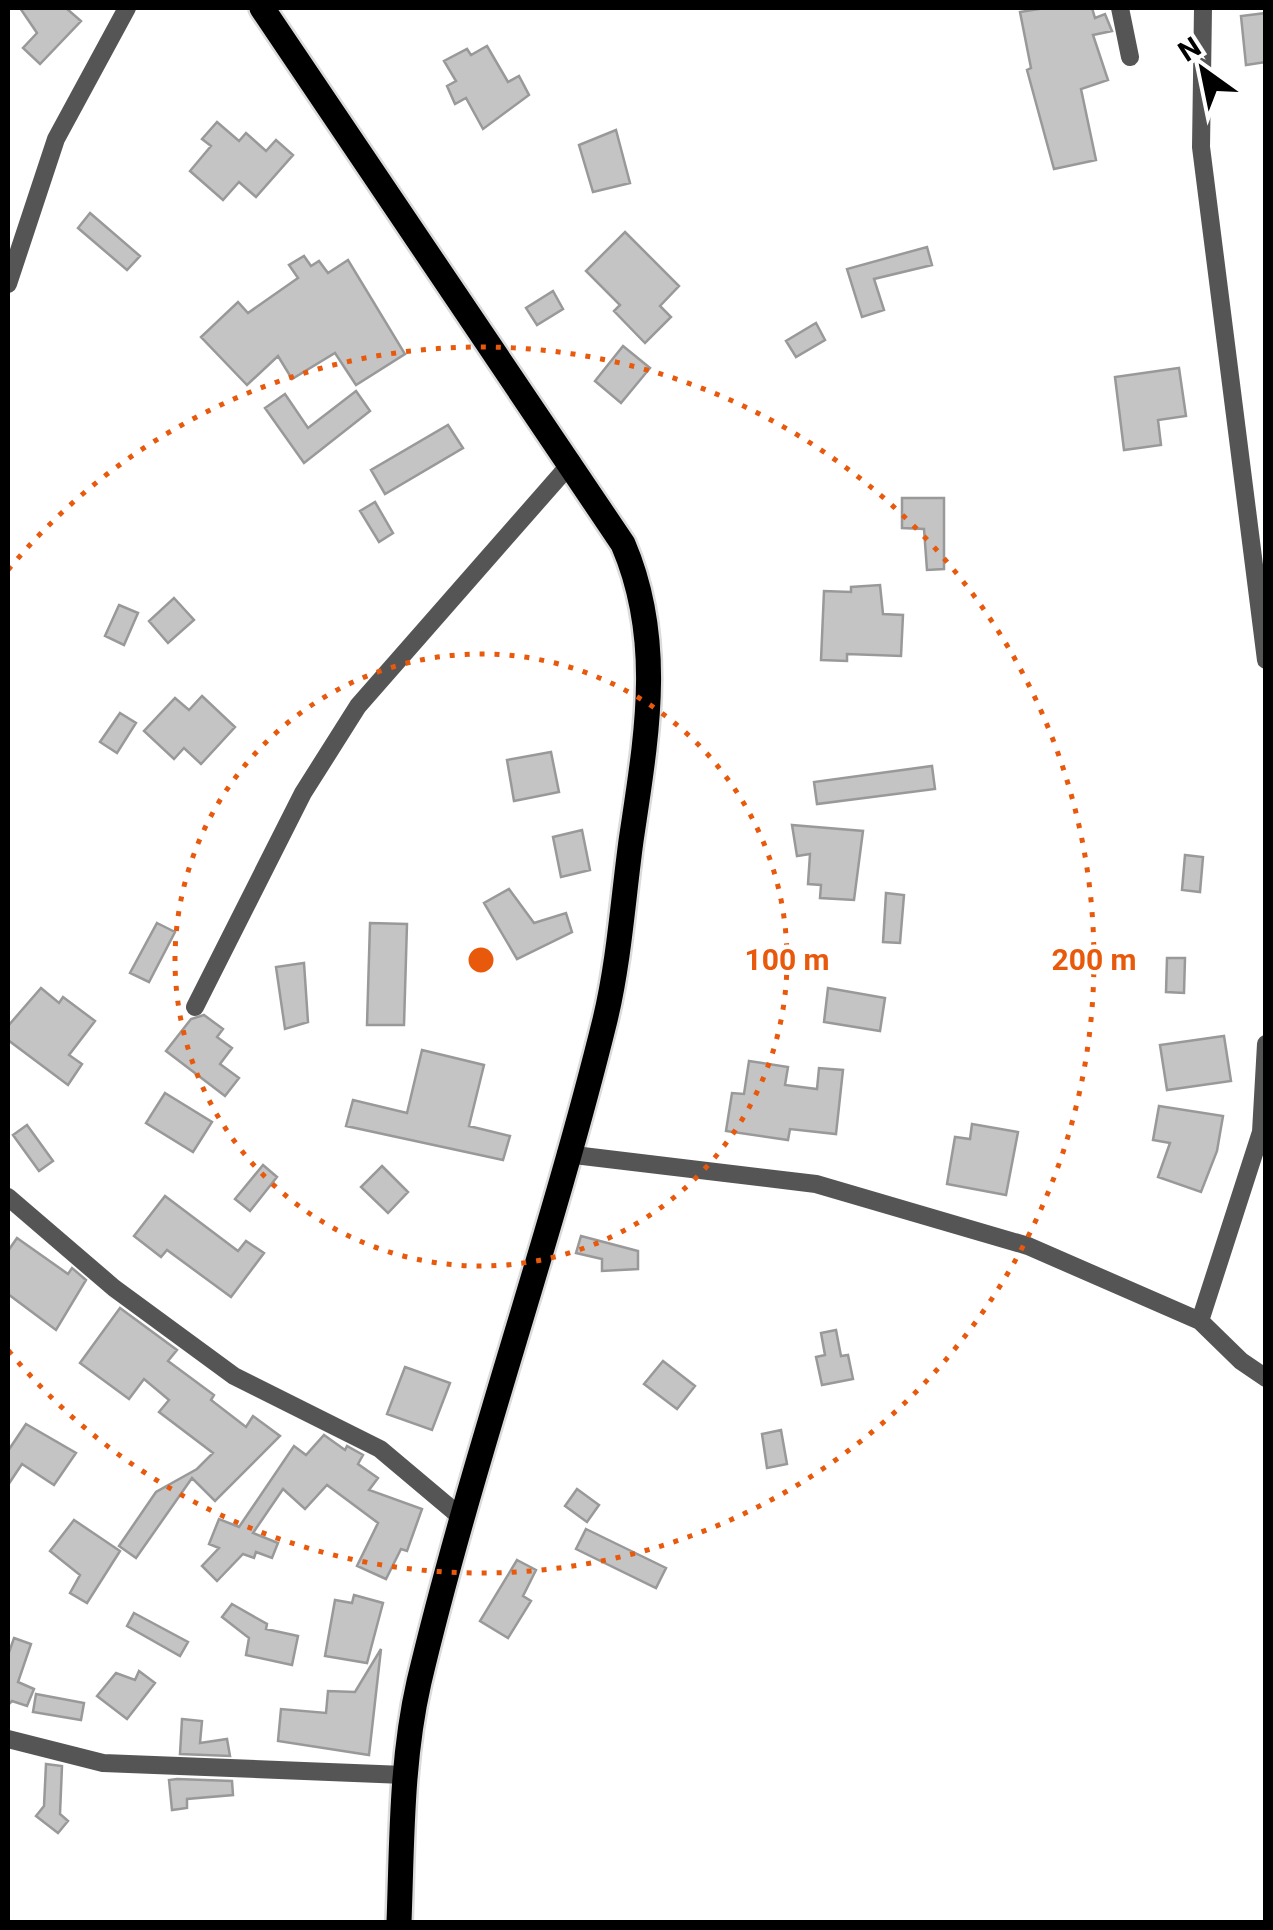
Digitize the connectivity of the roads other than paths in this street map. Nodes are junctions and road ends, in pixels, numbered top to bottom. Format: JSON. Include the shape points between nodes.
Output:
{"nodes":[{"id":1,"x":127,"y":8,"type":"edge"},
{"id":2,"x":262,"y":8,"type":"edge"},
{"id":3,"x":1120,"y":8,"type":"edge"},
{"id":4,"x":1203,"y":8,"type":"edge"},
{"id":5,"x":1130,"y":58,"type":"dead end"},
{"id":6,"x":8,"y":284,"type":"edge"},
{"id":7,"x":572,"y":462,"type":"junction"},
{"id":8,"x":1266,"y":660,"type":"edge"},
{"id":9,"x":194,"y":1007,"type":"dead end"},
{"id":10,"x":1266,"y":1044,"type":"edge"},
{"id":11,"x":566,"y":1154,"type":"junction"},
{"id":12,"x":8,"y":1197,"type":"edge"},
{"id":13,"x":1200,"y":1321,"type":"junction"},
{"id":14,"x":1266,"y":1378,"type":"edge"},
{"id":15,"x":462,"y":1518,"type":"junction"},
{"id":16,"x":8,"y":1739,"type":"edge"},
{"id":17,"x":404,"y":1775,"type":"junction"},
{"id":18,"x":399,"y":1922,"type":"edge"}],
"edges":[{"from":1,"to":6,"type":"street","via":[[56,139]]},
{"from":2,"to":7,"type":"main road"},
{"from":3,"to":5,"type":"street"},
{"from":4,"to":8,"type":"street","via":[[1201,147]]},
{"from":7,"to":9,"type":"street","via":[[358,706],[304,793]]},
{"from":7,"to":11,"type":"main road","via":[[642,588],[649,642],[648,722],[606,1017]]},
{"from":10,"to":13,"type":"street","via":[[1260,1132]]},
{"from":11,"to":13,"type":"street","via":[[816,1184],[1028,1246]]},
{"from":11,"to":15,"type":"main road"},
{"from":12,"to":15,"type":"street","via":[[114,1288],[234,1376],[380,1449]]},
{"from":13,"to":14,"type":"street"},
{"from":15,"to":17,"type":"main road","via":[[418,1686]]},
{"from":16,"to":17,"type":"street","via":[[103,1763]]},
{"from":17,"to":18,"type":"main road"}]}
